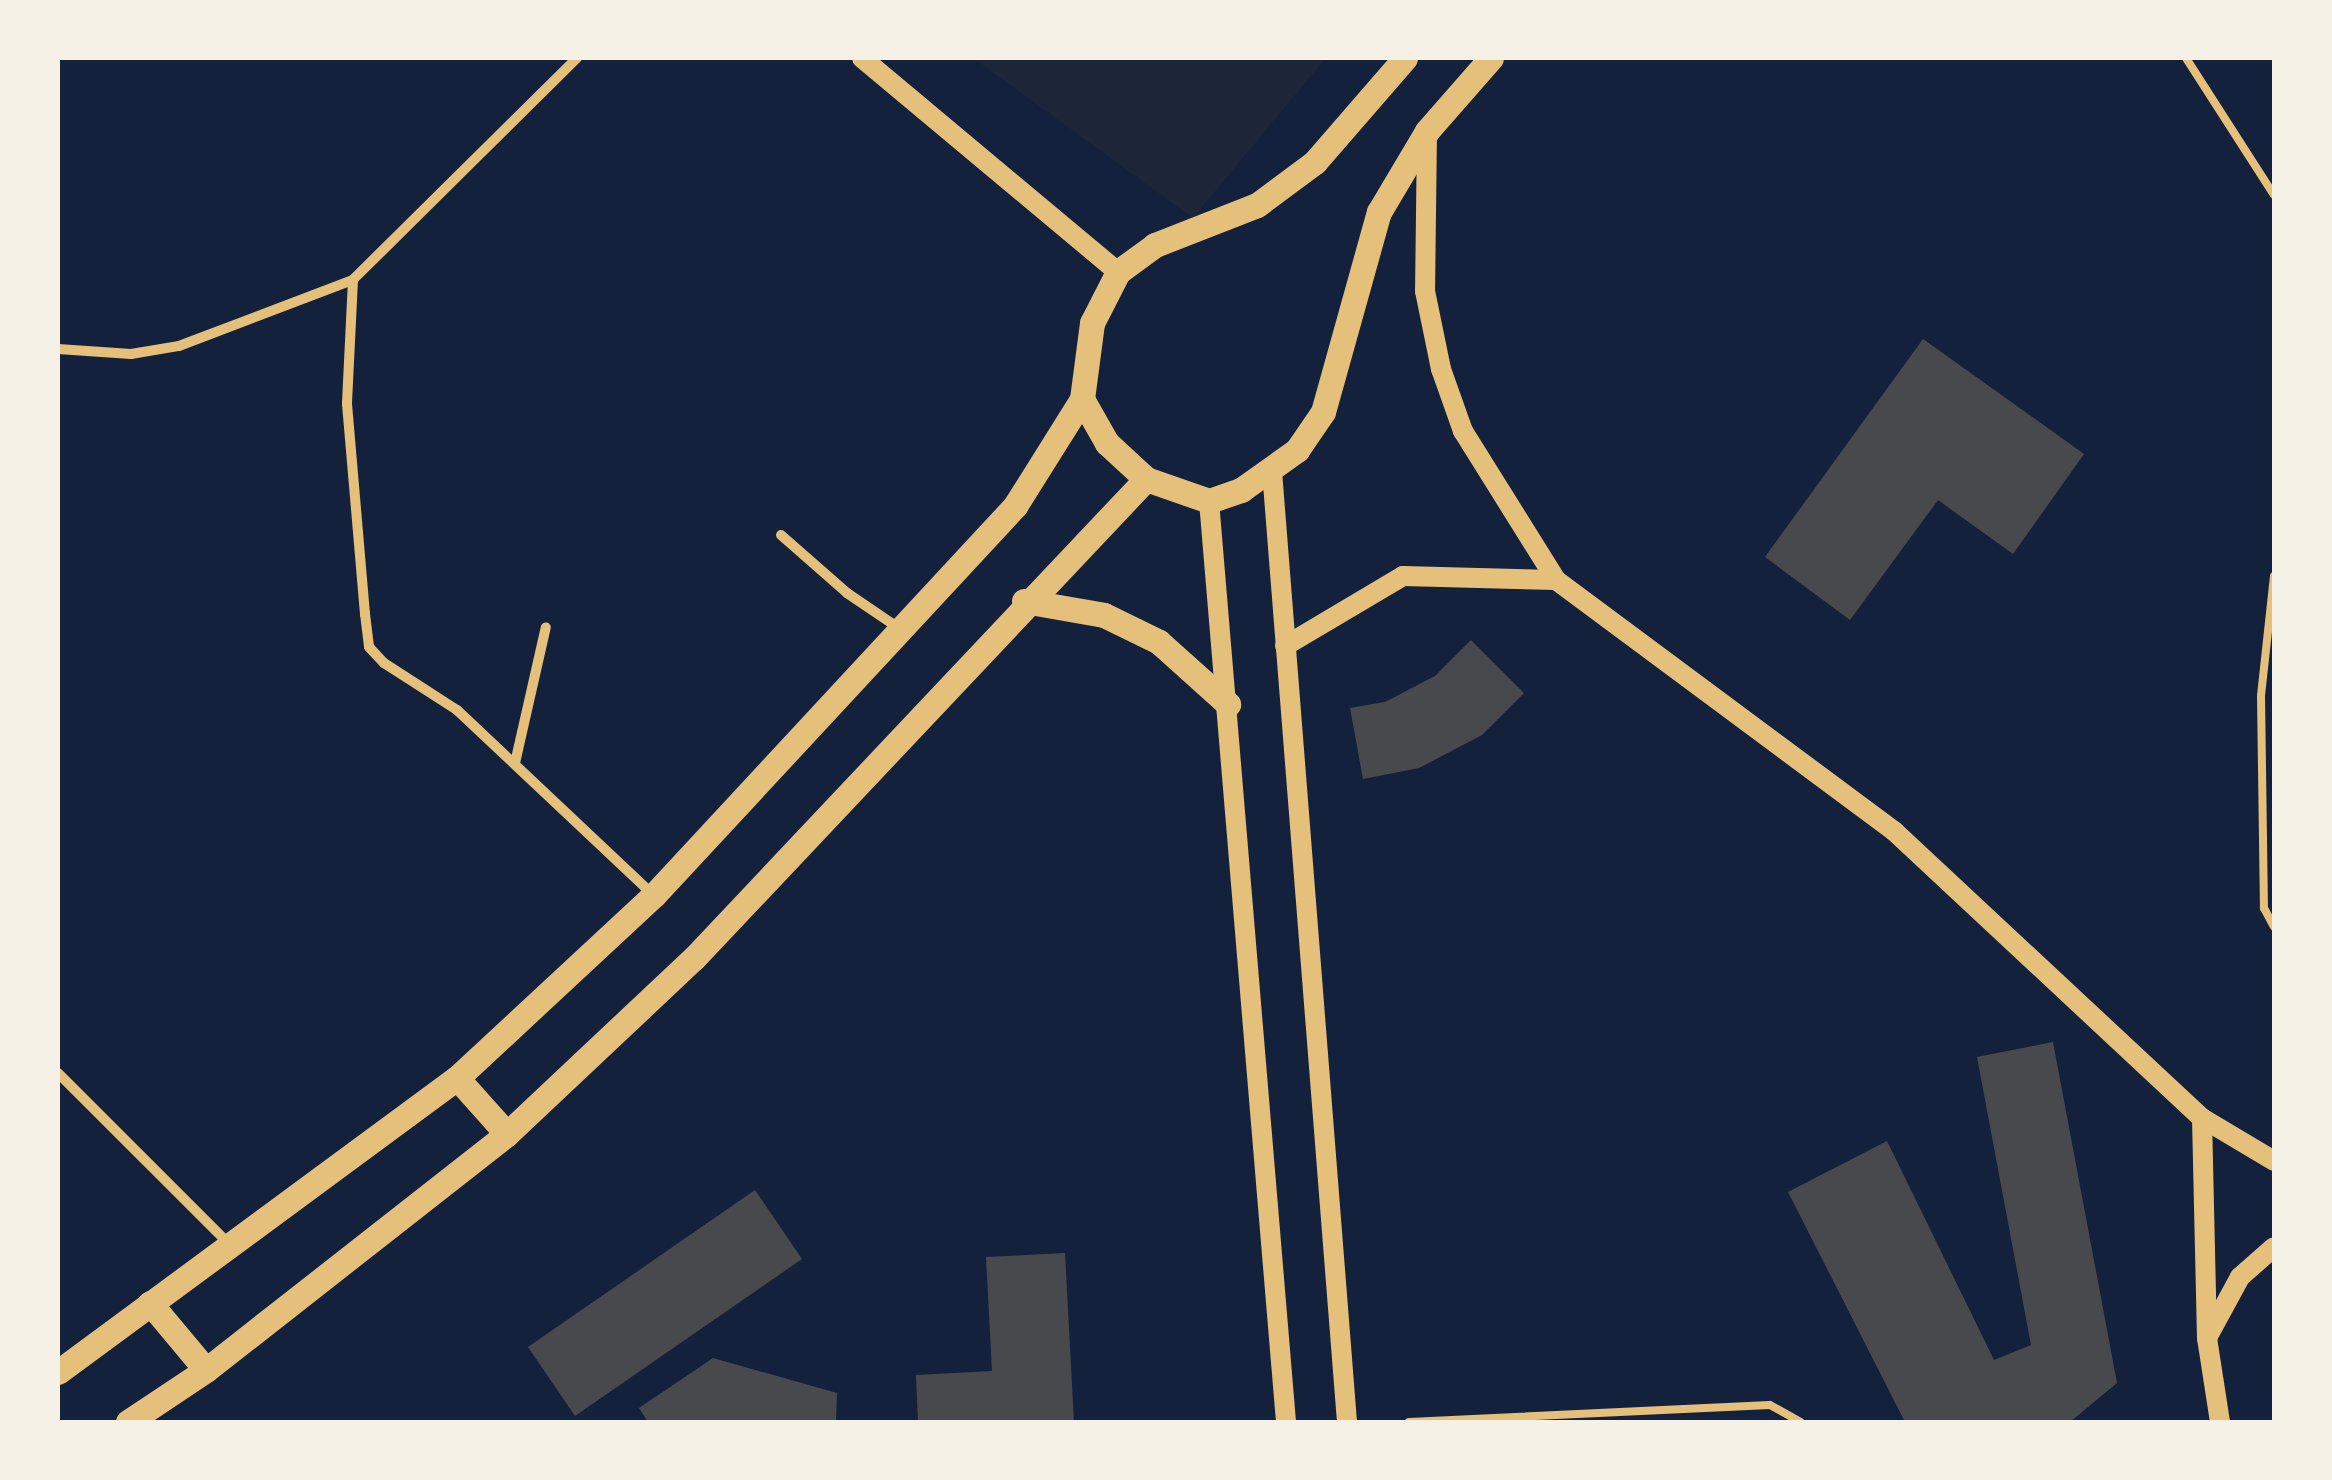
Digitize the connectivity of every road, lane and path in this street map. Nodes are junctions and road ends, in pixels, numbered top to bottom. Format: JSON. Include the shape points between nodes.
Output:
{"nodes":[{"id":1,"x":577,"y":58,"type":"edge"},
{"id":2,"x":862,"y":58,"type":"edge"},
{"id":3,"x":1405,"y":58,"type":"edge"},
{"id":4,"x":1491,"y":58,"type":"edge"},
{"id":5,"x":2186,"y":58,"type":"edge"},
{"id":6,"x":1428,"y":131,"type":"junction"},
{"id":7,"x":2274,"y":195,"type":"edge"},
{"id":8,"x":1118,"y":272,"type":"junction"},
{"id":9,"x":353,"y":280,"type":"junction"},
{"id":10,"x":58,"y":349,"type":"edge"},
{"id":11,"x":1082,"y":399,"type":"junction"},
{"id":12,"x":1272,"y":471,"type":"junction"},
{"id":13,"x":1146,"y":479,"type":"junction"},
{"id":14,"x":1209,"y":501,"type":"junction"},
{"id":15,"x":781,"y":534,"type":"dead end"},
{"id":16,"x":2274,"y":576,"type":"edge"},
{"id":17,"x":1556,"y":580,"type":"junction"},
{"id":18,"x":1024,"y":601,"type":"junction"},
{"id":19,"x":546,"y":626,"type":"dead end"},
{"id":20,"x":901,"y":629,"type":"junction"},
{"id":21,"x":1286,"y":646,"type":"junction"},
{"id":22,"x":1228,"y":704,"type":"junction"},
{"id":23,"x":515,"y":762,"type":"junction"},
{"id":24,"x":654,"y":895,"type":"junction"},
{"id":25,"x":2274,"y":927,"type":"edge"},
{"id":26,"x":58,"y":1073,"type":"edge"},
{"id":27,"x":457,"y":1078,"type":"junction"},
{"id":28,"x":2202,"y":1118,"type":"junction"},
{"id":29,"x":507,"y":1134,"type":"junction"},
{"id":30,"x":2274,"y":1161,"type":"edge"},
{"id":31,"x":230,"y":1246,"type":"junction"},
{"id":32,"x":2274,"y":1247,"type":"edge"},
{"id":33,"x":150,"y":1303,"type":"junction"},
{"id":34,"x":2208,"y":1338,"type":"junction"},
{"id":35,"x":206,"y":1370,"type":"junction"},
{"id":36,"x":58,"y":1372,"type":"edge"},
{"id":37,"x":128,"y":1422,"type":"edge"},
{"id":38,"x":1286,"y":1422,"type":"edge"},
{"id":39,"x":1346,"y":1422,"type":"edge"},
{"id":40,"x":1408,"y":1422,"type":"edge"},
{"id":41,"x":1801,"y":1422,"type":"edge"},
{"id":42,"x":2220,"y":1422,"type":"edge"}],
"edges":[{"from":1,"to":9,"type":"street"},
{"from":2,"to":8,"type":"main road"},
{"from":3,"to":8,"type":"main road","via":[[1316,162],[1257,205],[1155,245]]},
{"from":4,"to":6,"type":"main road"},
{"from":5,"to":7,"type":"lane"},
{"from":6,"to":12,"type":"main road","via":[[1378,212],[1322,412],[1297,450]]},
{"from":6,"to":17,"type":"main road","via":[[1425,291],[1441,370],[1463,431]]},
{"from":8,"to":11,"type":"main road","via":[[1092,323]]},
{"from":9,"to":10,"type":"street","via":[[179,346],[131,354]]},
{"from":9,"to":23,"type":"street","via":[[347,404],[369,647]]},
{"from":11,"to":13,"type":"main road","via":[[1108,443]]},
{"from":11,"to":20,"type":"main road","via":[[1015,506]]},
{"from":12,"to":14,"type":"main road"},
{"from":12,"to":21,"type":"main road"},
{"from":13,"to":14,"type":"main road"},
{"from":13,"to":18,"type":"main road"},
{"from":14,"to":22,"type":"main road"},
{"from":15,"to":20,"type":"street","via":[[833,582]]},
{"from":16,"to":25,"type":"lane","via":[[2261,696],[2264,908]]},
{"from":17,"to":21,"type":"main road","via":[[1403,576]]},
{"from":17,"to":28,"type":"main road","via":[[1894,831]]},
{"from":18,"to":22,"type":"main road","via":[[1104,615],[1159,642]]},
{"from":18,"to":29,"type":"main road","via":[[708,944]]},
{"from":19,"to":23,"type":"street"},
{"from":20,"to":24,"type":"main road"},
{"from":21,"to":39,"type":"main road"},
{"from":22,"to":38,"type":"main road"},
{"from":23,"to":24,"type":"street"},
{"from":24,"to":27,"type":"main road"},
{"from":26,"to":31,"type":"street"},
{"from":27,"to":29,"type":"main road"},
{"from":27,"to":31,"type":"main road"},
{"from":28,"to":30,"type":"main road"},
{"from":28,"to":34,"type":"main road"},
{"from":29,"to":35,"type":"main road"},
{"from":31,"to":33,"type":"main road"},
{"from":32,"to":34,"type":"main road","via":[[2240,1277]]},
{"from":33,"to":35,"type":"main road"},
{"from":33,"to":36,"type":"main road"},
{"from":34,"to":42,"type":"main road"},
{"from":35,"to":37,"type":"main road"},
{"from":40,"to":41,"type":"lane","via":[[1770,1406]]}]}
